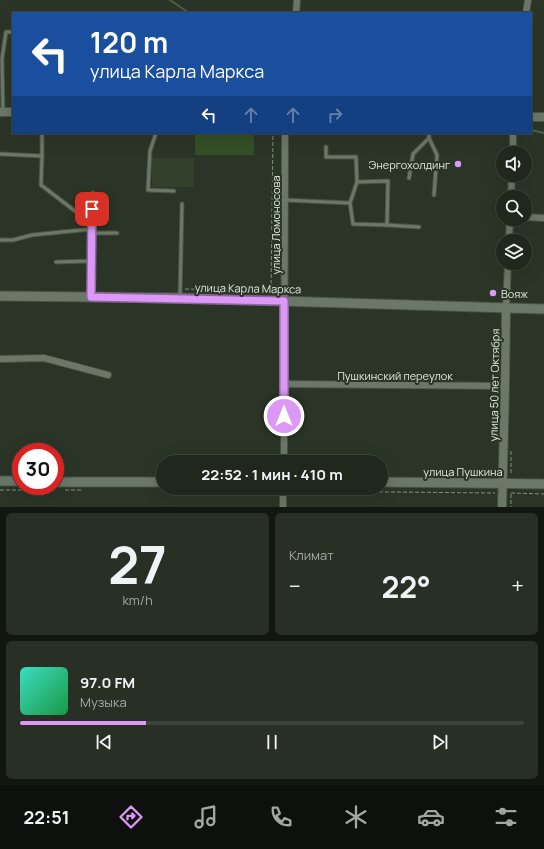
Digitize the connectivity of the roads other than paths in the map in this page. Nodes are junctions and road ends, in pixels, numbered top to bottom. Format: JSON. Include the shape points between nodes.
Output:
{"nodes":[{"id":1,"x":298,"y":0,"type":"edge"},
{"id":2,"x":528,"y":0,"type":"edge"},
{"id":3,"x":296,"y":12,"type":"edge"},
{"id":4,"x":526,"y":12,"type":"edge"},
{"id":5,"x":12,"y":32,"type":"edge"},
{"id":6,"x":1,"y":59,"type":"edge"},
{"id":7,"x":2,"y":112,"type":"edge"},
{"id":8,"x":544,"y":116,"type":"edge"},
{"id":9,"x":532,"y":117,"type":"edge"},
{"id":10,"x":42,"y":134,"type":"edge"},
{"id":11,"x":156,"y":134,"type":"edge"},
{"id":12,"x":285,"y":134,"type":"edge"},
{"id":13,"x":429,"y":134,"type":"edge"},
{"id":14,"x":513,"y":134,"type":"edge"},
{"id":15,"x":430,"y":138,"type":"junction"},
{"id":16,"x":513,"y":146,"type":"edge"},
{"id":17,"x":326,"y":147,"type":"dead end"},
{"id":18,"x":0,"y":154,"type":"edge"},
{"id":19,"x":42,"y":156,"type":"junction"},
{"id":20,"x":409,"y":178,"type":"dead end"},
{"id":21,"x":358,"y":182,"type":"junction"},
{"id":22,"x":174,"y":191,"type":"dead end"},
{"id":23,"x":92,"y":193,"type":"dead end"},
{"id":24,"x":434,"y":195,"type":"dead end"},
{"id":25,"x":284,"y":200,"type":"junction"},
{"id":26,"x":350,"y":203,"type":"junction"},
{"id":27,"x":182,"y":204,"type":"dead end"},
{"id":28,"x":532,"y":217,"type":"edge"},
{"id":29,"x":544,"y":218,"type":"edge"},
{"id":30,"x":92,"y":224,"type":"junction"},
{"id":31,"x":387,"y":225,"type":"junction"},
{"id":32,"x":419,"y":227,"type":"dead end"},
{"id":33,"x":92,"y":229,"type":"junction"},
{"id":34,"x":92,"y":233,"type":"junction"},
{"id":35,"x":117,"y":233,"type":"dead end"},
{"id":36,"x":0,"y":240,"type":"edge"},
{"id":37,"x":56,"y":262,"type":"dead end"},
{"id":38,"x":92,"y":262,"type":"junction"},
{"id":39,"x":508,"y":270,"type":"edge"},
{"id":40,"x":0,"y":296,"type":"edge"},
{"id":41,"x":91,"y":297,"type":"junction"},
{"id":42,"x":180,"y":298,"type":"junction"},
{"id":43,"x":284,"y":301,"type":"junction"},
{"id":44,"x":506,"y":308,"type":"junction"},
{"id":45,"x":544,"y":309,"type":"edge"},
{"id":46,"x":0,"y":359,"type":"edge"},
{"id":47,"x":108,"y":375,"type":"dead end"},
{"id":48,"x":284,"y":384,"type":"junction"},
{"id":49,"x":505,"y":386,"type":"junction"},
{"id":50,"x":284,"y":455,"type":"edge"},
{"id":51,"x":0,"y":481,"type":"edge"},
{"id":52,"x":12,"y":481,"type":"edge"},
{"id":53,"x":388,"y":482,"type":"edge"},
{"id":54,"x":502,"y":483,"type":"junction"},
{"id":55,"x":544,"y":484,"type":"edge"},
{"id":56,"x":64,"y":486,"type":"edge"},
{"id":57,"x":156,"y":486,"type":"edge"},
{"id":58,"x":283,"y":495,"type":"edge"},
{"id":59,"x":283,"y":507,"type":"edge"},
{"id":60,"x":502,"y":507,"type":"edge"}],
"edges":[{"from":1,"to":3,"type":"street"},
{"from":2,"to":4,"type":"street"},
{"from":5,"to":6,"type":"lane","via":[[6,32]]},
{"from":6,"to":7,"type":"lane"},
{"from":8,"to":9,"type":"street"},
{"from":10,"to":19,"type":"lane"},
{"from":11,"to":22,"type":"lane","via":[[150,151],[148,190]]},
{"from":12,"to":25,"type":"street","name":"улица Ломоносова"},
{"from":13,"to":15,"type":"lane"},
{"from":14,"to":16,"type":"street"},
{"from":15,"to":20,"type":"lane","via":[[413,154]]},
{"from":15,"to":24,"type":"lane","via":[[436,155]]},
{"from":17,"to":21,"type":"lane","via":[[326,157],[356,157]]},
{"from":18,"to":19,"type":"lane"},
{"from":19,"to":30,"type":"lane","via":[[42,185]]},
{"from":21,"to":26,"type":"lane"},
{"from":21,"to":31,"type":"lane","via":[[388,181]]},
{"from":23,"to":30,"type":"lane"},
{"from":25,"to":26,"type":"lane"},
{"from":25,"to":43,"type":"street","name":"улица Ломоносова"},
{"from":26,"to":31,"type":"lane","via":[[353,224]]},
{"from":27,"to":42,"type":"lane"},
{"from":28,"to":29,"type":"street"},
{"from":30,"to":33,"type":"lane"},
{"from":31,"to":32,"type":"lane"},
{"from":33,"to":34,"type":"lane"},
{"from":33,"to":36,"type":"lane"},
{"from":34,"to":35,"type":"lane"},
{"from":34,"to":38,"type":"lane"},
{"from":37,"to":38,"type":"lane"},
{"from":38,"to":41,"type":"lane"},
{"from":39,"to":44,"type":"street","name":"улица 50 лет Октября"},
{"from":40,"to":41,"type":"main road","name":"улица Карла Маркса"},
{"from":41,"to":42,"type":"main road","name":"улица Карла Маркса"},
{"from":42,"to":43,"type":"main road","name":"улица Карла Маркса"},
{"from":43,"to":44,"type":"main road","name":"улица Карла Маркса"},
{"from":43,"to":48,"type":"street","name":"улица Ломоносова"},
{"from":44,"to":45,"type":"main road","name":"улица Карла Маркса"},
{"from":44,"to":49,"type":"street","name":"улица 50 лет Октября"},
{"from":46,"to":47,"type":"street","via":[[44,358]]},
{"from":48,"to":49,"type":"street","name":"Пушкинский переулок"},
{"from":48,"to":50,"type":"street","name":"улица Ломоносова"},
{"from":49,"to":54,"type":"street","name":"улица 50 лет Октября"},
{"from":51,"to":52,"type":"main road"},
{"from":53,"to":54,"type":"main road","name":"улица Пушкина"},
{"from":54,"to":55,"type":"main road","name":"улица Пушкина"},
{"from":54,"to":60,"type":"street","name":"улица 50 лет Октября"},
{"from":56,"to":57,"type":"main road"},
{"from":58,"to":59,"type":"street"}]}
